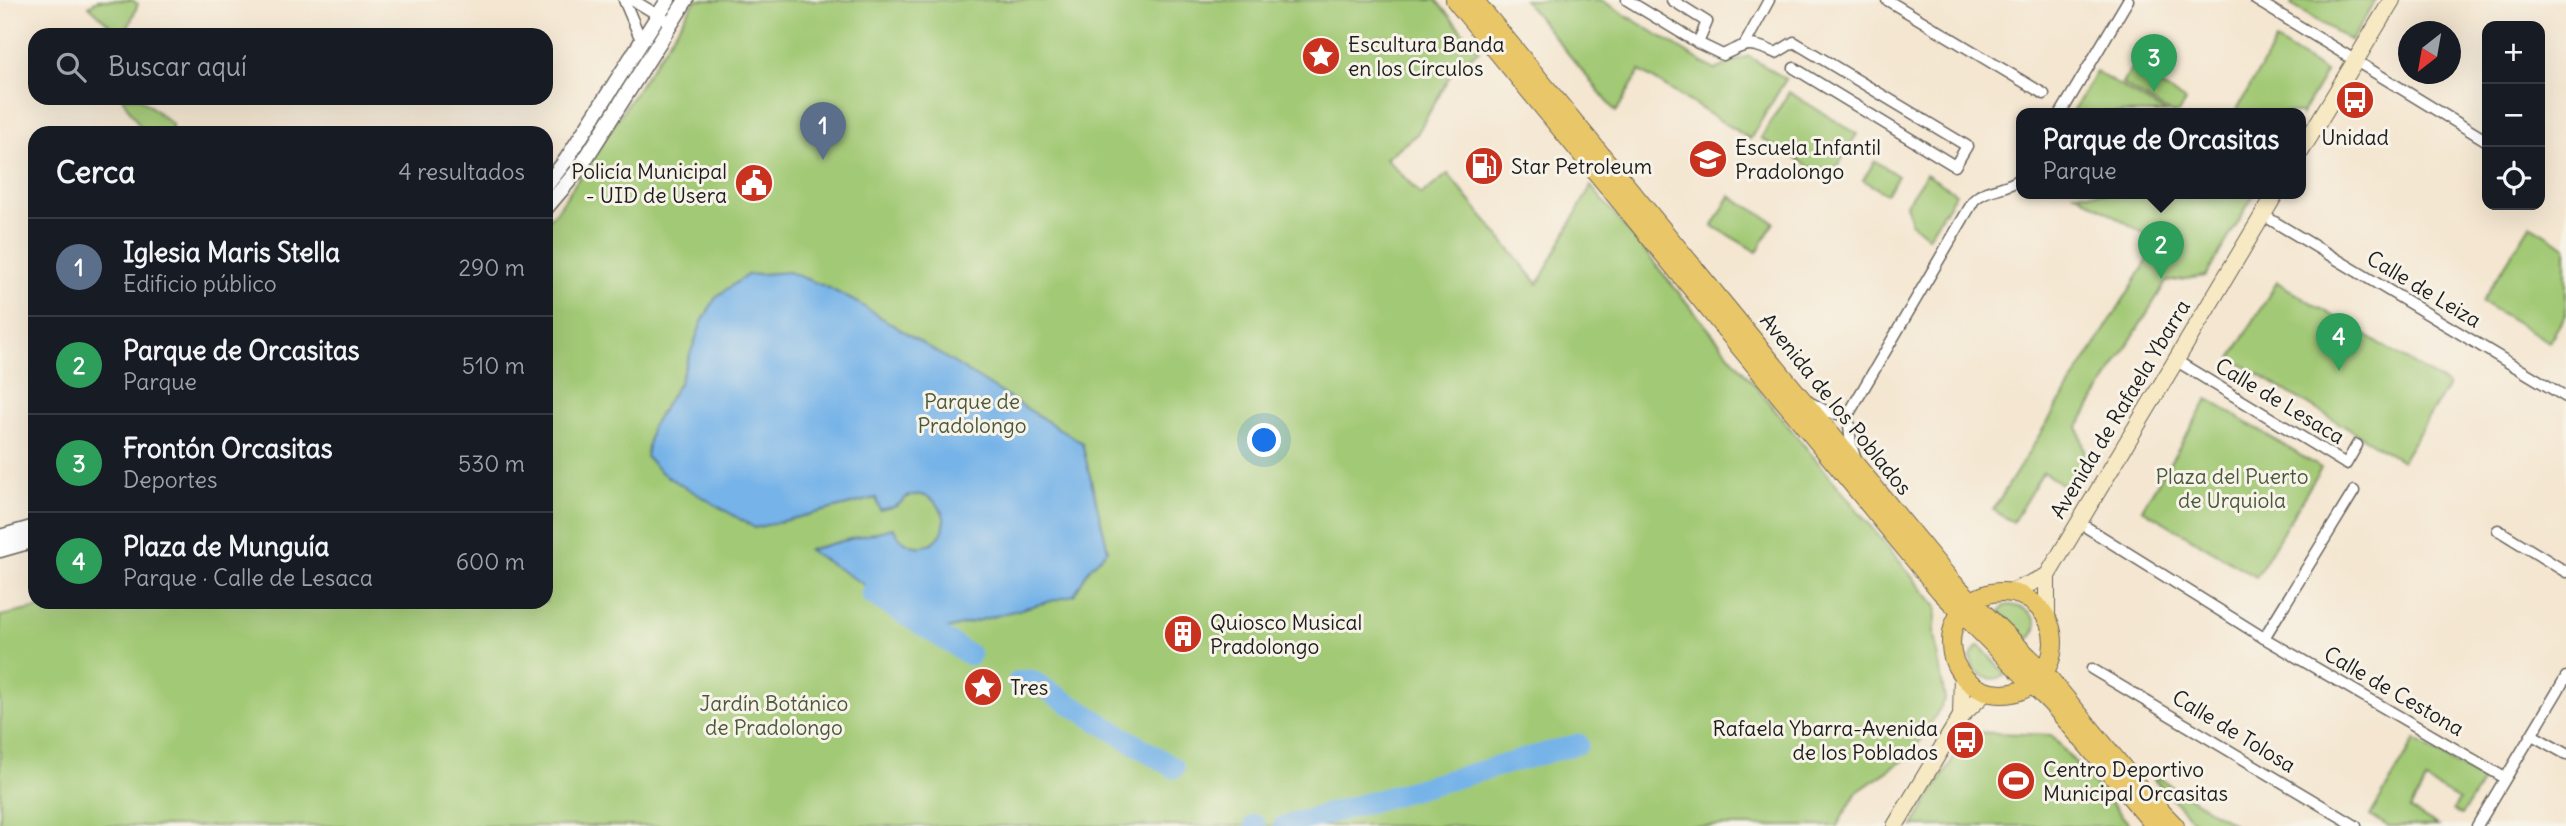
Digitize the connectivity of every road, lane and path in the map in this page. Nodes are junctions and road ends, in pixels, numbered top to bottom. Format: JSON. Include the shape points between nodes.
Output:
{"nodes":[{"id":1,"x":624,"y":0,"type":"edge"},
{"id":2,"x":633,"y":0,"type":"edge"},
{"id":3,"x":668,"y":0,"type":"edge"},
{"id":4,"x":686,"y":0,"type":"edge"},
{"id":5,"x":1455,"y":0,"type":"edge"},
{"id":6,"x":1475,"y":0,"type":"edge"},
{"id":7,"x":1627,"y":0,"type":"edge"},
{"id":8,"x":1672,"y":0,"type":"edge"},
{"id":9,"x":1769,"y":0,"type":"edge"},
{"id":10,"x":1887,"y":0,"type":"edge"},
{"id":11,"x":2128,"y":0,"type":"edge"},
{"id":12,"x":2256,"y":0,"type":"edge"},
{"id":13,"x":2392,"y":0,"type":"edge"},
{"id":14,"x":657,"y":15,"type":"junction"},
{"id":15,"x":671,"y":23,"type":"junction"},
{"id":16,"x":641,"y":40,"type":"junction"},
{"id":17,"x":1698,"y":43,"type":"junction"},
{"id":18,"x":1745,"y":44,"type":"junction"},
{"id":19,"x":2355,"y":60,"type":"junction"},
{"id":20,"x":1794,"y":68,"type":"dead end"},
{"id":21,"x":2044,"y":94,"type":"dead end"},
{"id":22,"x":2064,"y":108,"type":"edge"},
{"id":23,"x":2482,"y":138,"type":"edge"},
{"id":24,"x":2306,"y":143,"type":"edge"},
{"id":25,"x":553,"y":177,"type":"edge"},
{"id":26,"x":2016,"y":182,"type":"edge"},
{"id":27,"x":2272,"y":199,"type":"edge"},
{"id":28,"x":553,"y":200,"type":"edge"},
{"id":29,"x":2263,"y":215,"type":"junction"},
{"id":30,"x":2175,"y":360,"type":"junction"},
{"id":31,"x":1798,"y":393,"type":"junction"},
{"id":32,"x":2566,"y":397,"type":"edge"},
{"id":33,"x":1843,"y":415,"type":"junction"},
{"id":34,"x":1826,"y":440,"type":"junction"},
{"id":35,"x":2357,"y":445,"type":"dead end"},
{"id":36,"x":1858,"y":466,"type":"junction"},
{"id":37,"x":2354,"y":491,"type":"dead end"},
{"id":38,"x":2078,"y":522,"type":"junction"},
{"id":39,"x":28,"y":529,"type":"edge"},
{"id":40,"x":2498,"y":530,"type":"dead end"},
{"id":41,"x":0,"y":537,"type":"edge"},
{"id":42,"x":28,"y":542,"type":"edge"},
{"id":43,"x":0,"y":550,"type":"edge"},
{"id":44,"x":2566,"y":572,"type":"edge"},
{"id":45,"x":2047,"y":576,"type":"junction"},
{"id":46,"x":2011,"y":592,"type":"junction"},
{"id":47,"x":1966,"y":607,"type":"junction"},
{"id":48,"x":2047,"y":618,"type":"junction"},
{"id":49,"x":2264,"y":638,"type":"junction"},
{"id":50,"x":2092,"y":669,"type":"dead end"},
{"id":51,"x":1962,"y":674,"type":"junction"},
{"id":52,"x":2566,"y":677,"type":"edge"},
{"id":53,"x":2038,"y":679,"type":"junction"},
{"id":54,"x":1986,"y":692,"type":"junction"},
{"id":55,"x":1961,"y":716,"type":"junction"},
{"id":56,"x":2532,"y":735,"type":"junction"},
{"id":57,"x":2566,"y":754,"type":"edge"},
{"id":58,"x":2505,"y":778,"type":"junction"},
{"id":59,"x":1895,"y":826,"type":"edge"},
{"id":60,"x":2155,"y":826,"type":"edge"},
{"id":61,"x":2175,"y":826,"type":"edge"},
{"id":62,"x":2356,"y":826,"type":"edge"},
{"id":63,"x":2477,"y":826,"type":"edge"}],
"edges":[{"from":1,"to":16,"type":"street"},
{"from":2,"to":14,"type":"street"},
{"from":3,"to":14,"type":"street"},
{"from":4,"to":15,"type":"street"},
{"from":5,"to":34,"type":"main road","name":"Avenida de los Poblados"},
{"from":6,"to":31,"type":"main road","name":"Avenida de los Poblados"},
{"from":7,"to":17,"type":"street"},
{"from":8,"to":17,"type":"street","via":[[1707,22]]},
{"from":9,"to":18,"type":"street"},
{"from":10,"to":21,"type":"street"},
{"from":11,"to":22,"type":"street"},
{"from":12,"to":19,"type":"street"},
{"from":13,"to":19,"type":"main road"},
{"from":14,"to":15,"type":"street"},
{"from":14,"to":16,"type":"street"},
{"from":15,"to":28,"type":"street","via":[[579,169]]},
{"from":16,"to":25,"type":"street"},
{"from":17,"to":18,"type":"street","via":[[1723,55]]},
{"from":18,"to":20,"type":"street","via":[[1776,53],[1794,43],[1966,146],[1955,166]]},
{"from":19,"to":23,"type":"street"},
{"from":19,"to":24,"type":"main road"},
{"from":26,"to":33,"type":"street","via":[[1982,192],[1974,200]]},
{"from":27,"to":29,"type":"main road","name":"Avenida de Rafaela Ybarra"},
{"from":29,"to":30,"type":"main road","name":"Avenida de Rafaela Ybarra"},
{"from":29,"to":32,"type":"street","name":"Calle de Leiza"},
{"from":30,"to":35,"type":"street","name":"Calle de Lesaca","via":[[2346,464]]},
{"from":30,"to":38,"type":"main road","name":"Avenida de Rafaela Ybarra"},
{"from":31,"to":33,"type":"street","via":[[1829,413]]},
{"from":31,"to":34,"type":"main road","name":"Avenida de los Poblados"},
{"from":33,"to":34,"type":"street"},
{"from":33,"to":36,"type":"street"},
{"from":34,"to":36,"type":"main road","name":"Avenida de los Poblados"},
{"from":34,"to":47,"type":"main road","name":"Avenida de los Poblados"},
{"from":36,"to":47,"type":"main road","name":"Avenida de los Poblados","via":[[1952,582]]},
{"from":37,"to":49,"type":"street"},
{"from":38,"to":45,"type":"main road","name":"Avenida de Rafaela Ybarra"},
{"from":38,"to":49,"type":"street","name":"Calle de Cestona"},
{"from":39,"to":41,"type":"street"},
{"from":40,"to":44,"type":"street"},
{"from":42,"to":43,"type":"street"},
{"from":45,"to":46,"type":"main road"},
{"from":45,"to":48,"type":"main road","name":"Avenida de Rafaela Ybarra"},
{"from":46,"to":47,"type":"main road","via":[[1991,593]]},
{"from":46,"to":48,"type":"main road","via":[[2026,597]]},
{"from":47,"to":51,"type":"main road","via":[[1952,633],[1952,655]]},
{"from":47,"to":53,"type":"main road","name":"Avenida de los Poblados"},
{"from":48,"to":53,"type":"main road","name":"Avenida de Rafaela Ybarra","via":[[2053,636],[2052,655]]},
{"from":49,"to":58,"type":"street","name":"Calle de Cestona"},
{"from":50,"to":62,"type":"street","name":"Calle de Tolosa"},
{"from":51,"to":54,"type":"main road"},
{"from":51,"to":55,"type":"main road"},
{"from":52,"to":56,"type":"street"},
{"from":53,"to":54,"type":"main road","via":[[2018,692]]},
{"from":53,"to":60,"type":"main road","name":"Avenida de los Poblados","via":[[2055,707]]},
{"from":53,"to":61,"type":"main road","name":"Avenida de los Poblados"},
{"from":54,"to":55,"type":"main road"},
{"from":55,"to":59,"type":"main road"},
{"from":56,"to":57,"type":"street"},
{"from":56,"to":58,"type":"street"},
{"from":58,"to":63,"type":"street"}]}
